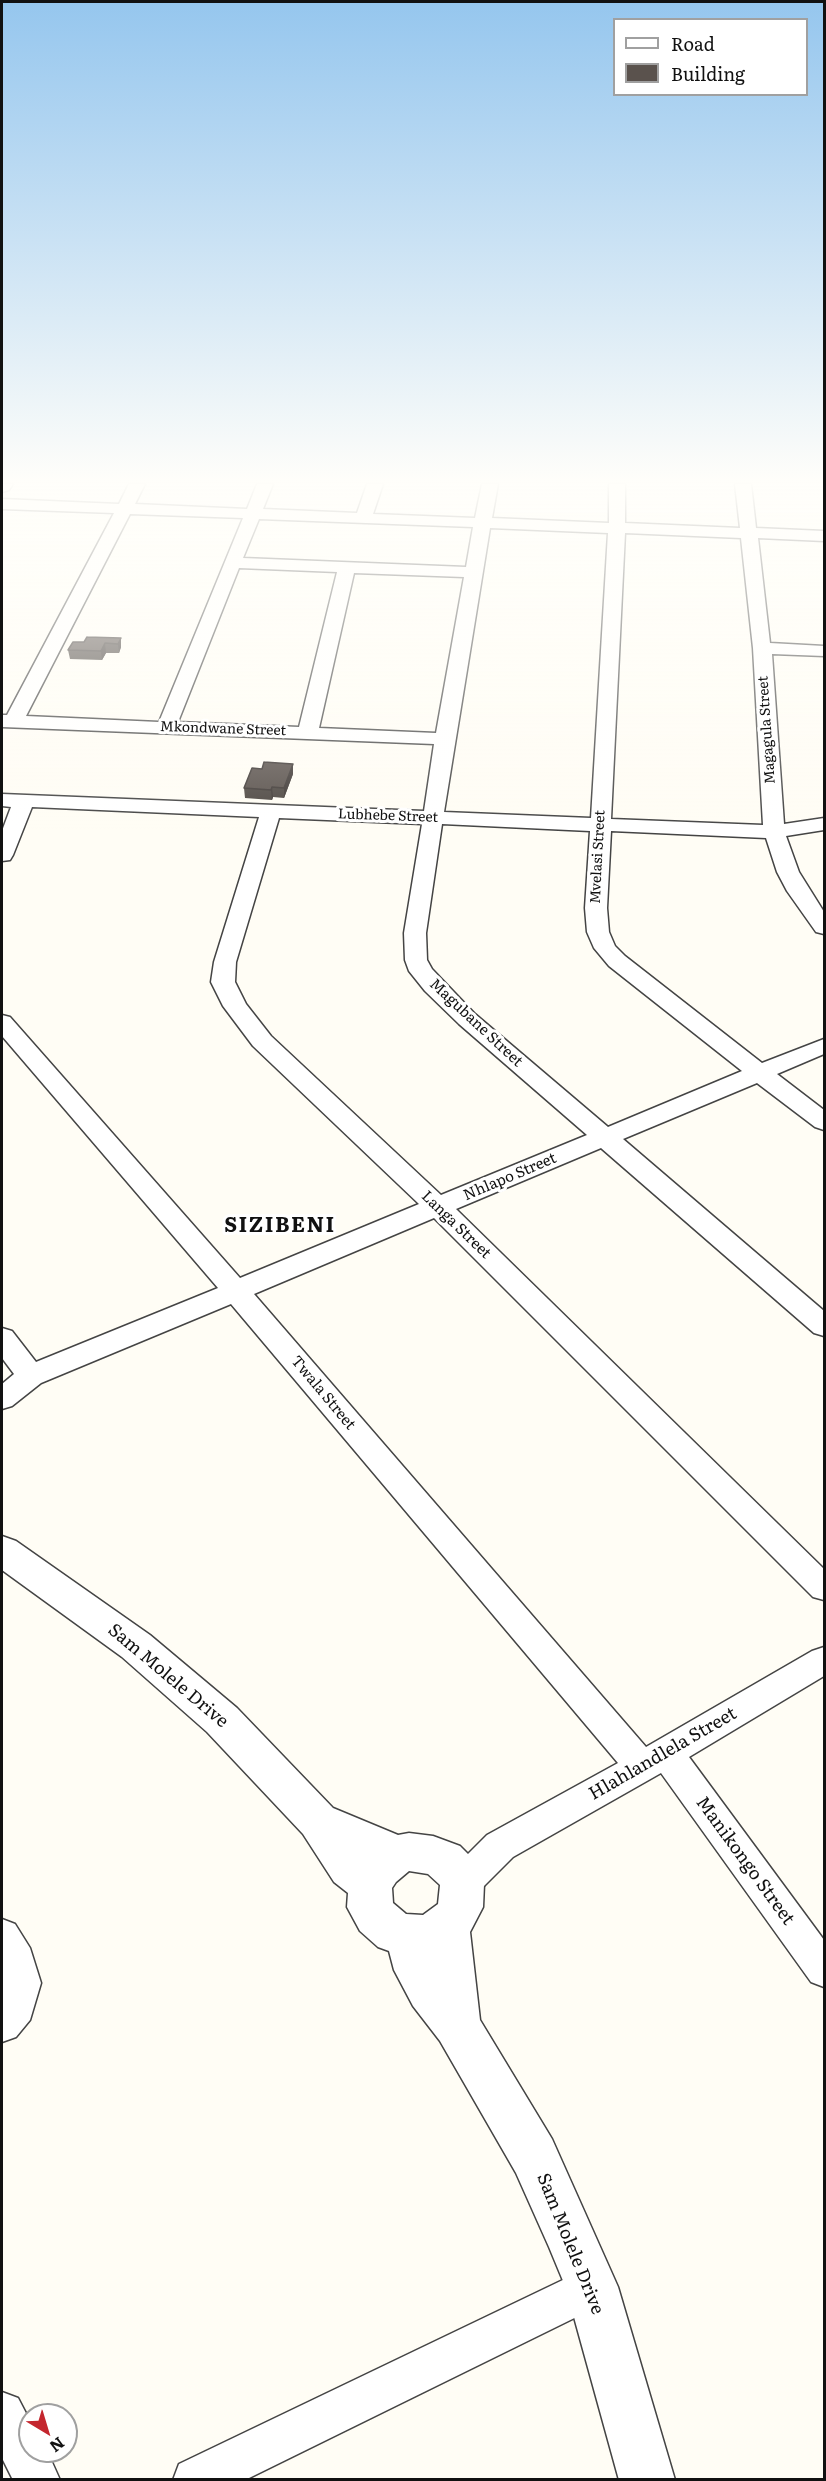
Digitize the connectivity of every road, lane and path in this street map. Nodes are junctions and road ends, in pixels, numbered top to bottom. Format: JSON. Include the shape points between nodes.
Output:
{"nodes":[{"id":1,"x":74,"y":600,"type":"edge"},
{"id":2,"x":218,"y":600,"type":"edge"},
{"id":3,"x":339,"y":600,"type":"edge"},
{"id":4,"x":468,"y":600,"type":"edge"},
{"id":5,"x":613,"y":600,"type":"edge"},
{"id":6,"x":757,"y":600,"type":"edge"},
{"id":7,"x":762,"y":648,"type":"junction"},
{"id":8,"x":825,"y":651,"type":"edge"},
{"id":9,"x":8,"y":721,"type":"edge"},
{"id":10,"x":166,"y":728,"type":"junction"},
{"id":11,"x":308,"y":732,"type":"junction"},
{"id":12,"x":445,"y":739,"type":"junction"},
{"id":13,"x":2,"y":800,"type":"edge"},
{"id":14,"x":24,"y":801,"type":"junction"},
{"id":15,"x":271,"y":811,"type":"junction"},
{"id":16,"x":434,"y":818,"type":"junction"},
{"id":17,"x":599,"y":824,"type":"junction"},
{"id":18,"x":825,"y":824,"type":"edge"},
{"id":19,"x":774,"y":832,"type":"junction"},
{"id":20,"x":2,"y":855,"type":"edge"},
{"id":21,"x":825,"y":927,"type":"edge"},
{"id":22,"x":2,"y":1022,"type":"edge"},
{"id":23,"x":825,"y":1046,"type":"edge"},
{"id":24,"x":760,"y":1073,"type":"junction"},
{"id":25,"x":825,"y":1122,"type":"edge"},
{"id":26,"x":603,"y":1137,"type":"junction"},
{"id":27,"x":438,"y":1207,"type":"junction"},
{"id":28,"x":236,"y":1291,"type":"junction"},
{"id":29,"x":825,"y":1326,"type":"edge"},
{"id":30,"x":2,"y":1338,"type":"edge"},
{"id":31,"x":32,"y":1376,"type":"junction"},
{"id":32,"x":2,"y":1399,"type":"edge"},
{"id":33,"x":2,"y":1551,"type":"edge"},
{"id":34,"x":825,"y":1588,"type":"edge"},
{"id":35,"x":825,"y":1660,"type":"edge"},
{"id":36,"x":654,"y":1760,"type":"junction"},
{"id":37,"x":383,"y":1870,"type":"junction"},
{"id":38,"x":453,"y":1872,"type":"junction"},
{"id":39,"x":427,"y":1930,"type":"junction"},
{"id":40,"x":2,"y":1936,"type":"edge"},
{"id":41,"x":825,"y":1970,"type":"edge"},
{"id":42,"x":2,"y":2024,"type":"edge"},
{"id":43,"x":592,"y":2287,"type":"junction"},
{"id":44,"x":2,"y":2414,"type":"edge"},
{"id":45,"x":38,"y":2480,"type":"edge"},
{"id":46,"x":195,"y":2480,"type":"edge"},
{"id":47,"x":647,"y":2480,"type":"edge"}],
"edges":[{"from":1,"to":9,"type":"street"},
{"from":2,"to":10,"type":"street"},
{"from":3,"to":11,"type":"street"},
{"from":4,"to":12,"type":"street","name":"Magubane Street"},
{"from":5,"to":17,"type":"street","name":"Mvelasi Street"},
{"from":6,"to":7,"type":"street","name":"Magagula Street"},
{"from":7,"to":8,"type":"street"},
{"from":7,"to":19,"type":"street","name":"Magagula Street"},
{"from":9,"to":10,"type":"street","name":"Mkondwane Street"},
{"from":10,"to":11,"type":"street","name":"Mkondwane Street"},
{"from":11,"to":12,"type":"street","name":"Mkondwane Street"},
{"from":12,"to":16,"type":"street","name":"Magubane Street"},
{"from":13,"to":14,"type":"street","name":"Lubhebe Street"},
{"from":14,"to":15,"type":"street","name":"Lubhebe Street"},
{"from":14,"to":20,"type":"street"},
{"from":15,"to":16,"type":"street","name":"Lubhebe Street"},
{"from":15,"to":27,"type":"street","name":"Langa Street","via":[[225,962],[226,992],[262,1041]]},
{"from":16,"to":17,"type":"street","name":"Lubhebe Street"},
{"from":16,"to":26,"type":"street","name":"Magubane Street","via":[[415,933],[416,960],[421,971],[467,1018]]},
{"from":17,"to":19,"type":"street","name":"Lubhebe Street"},
{"from":17,"to":24,"type":"street","name":"Mvelasi Street","via":[[596,908],[598,932],[605,948],[657,994]]},
{"from":18,"to":19,"type":"street","name":"Lubhebe Street"},
{"from":19,"to":21,"type":"street","name":"Magagula Street","via":[[798,891]]},
{"from":22,"to":28,"type":"street","name":"Twala Street"},
{"from":23,"to":24,"type":"street","name":"Nhlapo Street"},
{"from":24,"to":25,"type":"street","name":"Mvelasi Street"},
{"from":24,"to":26,"type":"street","name":"Nhlapo Street"},
{"from":26,"to":27,"type":"street","name":"Nhlapo Street"},
{"from":26,"to":29,"type":"street","name":"Magubane Street"},
{"from":27,"to":28,"type":"street","name":"Nhlapo Street"},
{"from":27,"to":34,"type":"street","name":"Langa Street"},
{"from":28,"to":31,"type":"street","name":"Nhlapo Street"},
{"from":28,"to":36,"type":"street","name":"Twala Street"},
{"from":30,"to":31,"type":"street"},
{"from":31,"to":32,"type":"street","name":"Nhlapo Street"},
{"from":33,"to":37,"type":"street","name":"Sam Molele Drive","via":[[136,1646],[222,1720],[318,1821],[350,1868]]},
{"from":35,"to":36,"type":"street","name":"Hlahlandlela Street"},
{"from":36,"to":38,"type":"street","name":"Hlahlandlela Street"},
{"from":36,"to":41,"type":"street","name":"Manikongo Street"},
{"from":37,"to":38,"type":"street","via":[[421,1852]]},
{"from":37,"to":39,"type":"street","via":[[368,1896],[376,1917],[394,1932]]},
{"from":38,"to":39,"type":"street","via":[[460,1907]]},
{"from":39,"to":43,"type":"street","name":"Sam Molele Drive","via":[[417,1970],[457,2025],[534,2156]]},
{"from":40,"to":42,"type":"street","via":[[17,1960],[22,1983],[16,2007]]},
{"from":43,"to":46,"type":"street"},
{"from":43,"to":47,"type":"street","name":"Sam Molele Drive"},
{"from":44,"to":45,"type":"street"}]}
